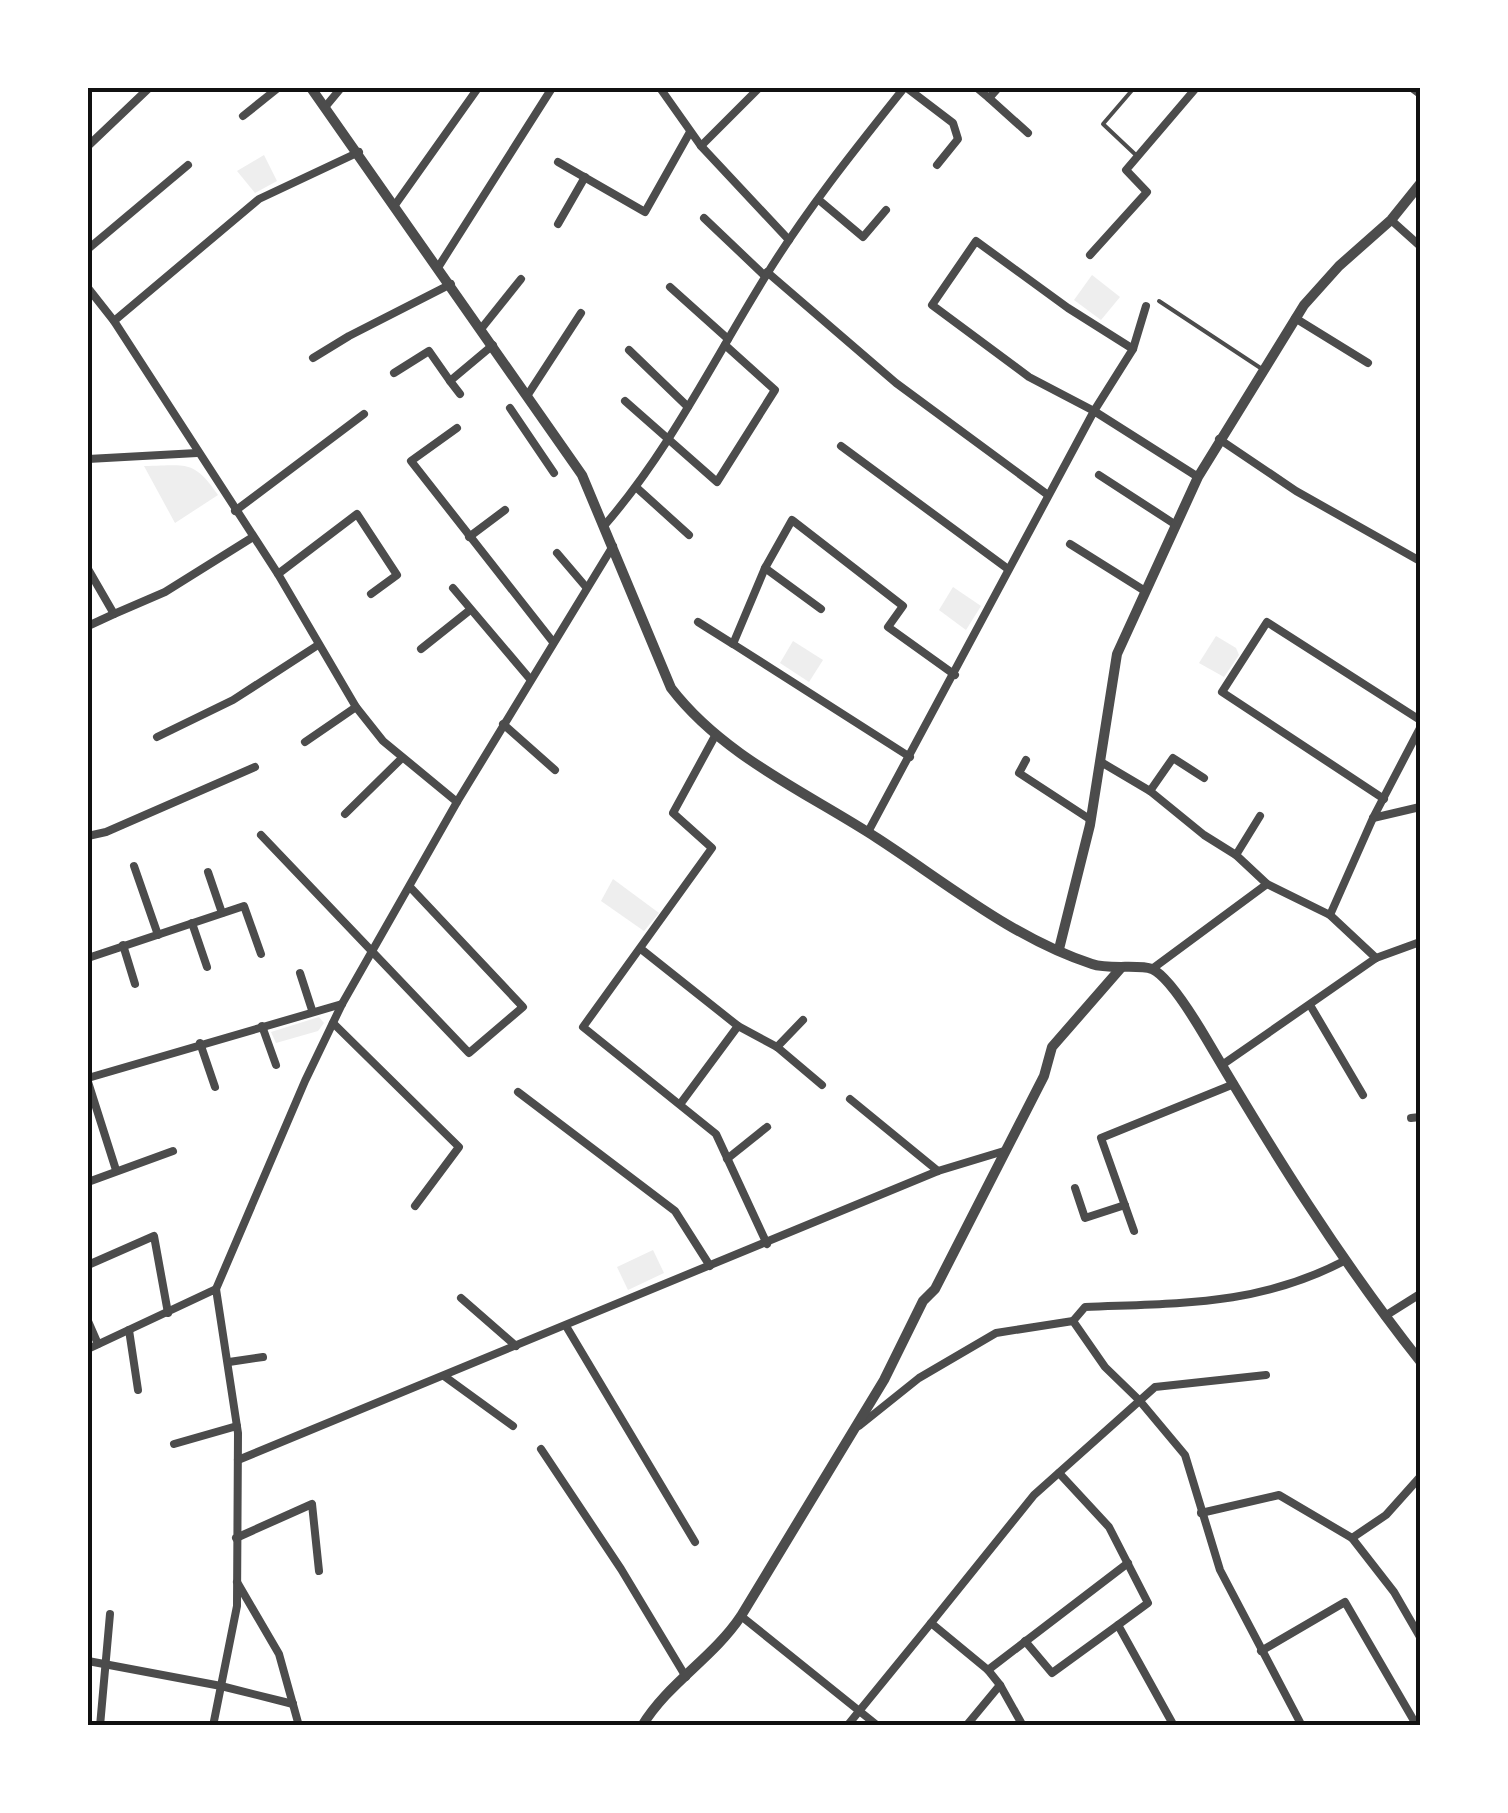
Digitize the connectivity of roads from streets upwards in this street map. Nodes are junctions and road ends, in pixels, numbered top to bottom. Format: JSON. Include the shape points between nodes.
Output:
{"nodes":[{"id":1,"x":148,"y":88,"type":"edge"},
{"id":2,"x":278,"y":88,"type":"edge"},
{"id":3,"x":311,"y":88,"type":"edge"},
{"id":4,"x":341,"y":88,"type":"edge"},
{"id":5,"x":478,"y":88,"type":"edge"},
{"id":6,"x":552,"y":88,"type":"edge"},
{"id":7,"x":660,"y":88,"type":"edge"},
{"id":8,"x":759,"y":88,"type":"edge"},
{"id":9,"x":906,"y":88,"type":"edge"},
{"id":10,"x":977,"y":88,"type":"edge"},
{"id":11,"x":998,"y":88,"type":"edge"},
{"id":12,"x":1196,"y":88,"type":"edge"},
{"id":13,"x":1412,"y":88,"type":"edge"},
{"id":14,"x":1420,"y":94,"type":"edge"},
{"id":15,"x":989,"y":98,"type":"junction"},
{"id":16,"x":326,"y":106,"type":"junction"},
{"id":17,"x":243,"y":116,"type":"dead end"},
{"id":18,"x":690,"y":132,"type":"junction"},
{"id":19,"x":1028,"y":133,"type":"dead end"},
{"id":20,"x":88,"y":146,"type":"edge"},
{"id":21,"x":701,"y":146,"type":"junction"},
{"id":22,"x":359,"y":152,"type":"junction"},
{"id":23,"x":558,"y":162,"type":"dead end"},
{"id":24,"x":188,"y":165,"type":"dead end"},
{"id":25,"x":937,"y":165,"type":"dead end"},
{"id":26,"x":585,"y":177,"type":"junction"},
{"id":27,"x":1420,"y":184,"type":"edge"},
{"id":28,"x":819,"y":200,"type":"junction"},
{"id":29,"x":395,"y":205,"type":"junction"},
{"id":30,"x":886,"y":210,"type":"dead end"},
{"id":31,"x":704,"y":218,"type":"dead end"},
{"id":32,"x":1391,"y":220,"type":"junction"},
{"id":33,"x":558,"y":224,"type":"dead end"},
{"id":34,"x":789,"y":240,"type":"junction"},
{"id":35,"x":1420,"y":246,"type":"edge"},
{"id":36,"x":88,"y":248,"type":"edge"},
{"id":37,"x":1090,"y":255,"type":"dead end"},
{"id":38,"x":439,"y":266,"type":"junction"},
{"id":39,"x":766,"y":274,"type":"junction"},
{"id":40,"x":520,"y":279,"type":"dead end"},
{"id":41,"x":451,"y":284,"type":"junction"},
{"id":42,"x":670,"y":287,"type":"dead end"},
{"id":43,"x":88,"y":288,"type":"edge"},
{"id":44,"x":1146,"y":306,"type":"dead end"},
{"id":45,"x":581,"y":314,"type":"dead end"},
{"id":46,"x":1295,"y":318,"type":"junction"},
{"id":47,"x":114,"y":321,"type":"junction"},
{"id":48,"x":482,"y":328,"type":"junction"},
{"id":49,"x":726,"y":342,"type":"junction"},
{"id":50,"x":492,"y":345,"type":"junction"},
{"id":51,"x":1133,"y":349,"type":"junction"},
{"id":52,"x":628,"y":350,"type":"dead end"},
{"id":53,"x":314,"y":358,"type":"dead end"},
{"id":54,"x":1368,"y":363,"type":"dead end"},
{"id":55,"x":394,"y":373,"type":"dead end"},
{"id":56,"x":450,"y":381,"type":"junction"},
{"id":57,"x":460,"y":394,"type":"dead end"},
{"id":58,"x":527,"y":396,"type":"junction"},
{"id":59,"x":626,"y":401,"type":"dead end"},
{"id":60,"x":688,"y":407,"type":"junction"},
{"id":61,"x":510,"y":408,"type":"dead end"},
{"id":62,"x":1094,"y":411,"type":"junction"},
{"id":63,"x":364,"y":414,"type":"dead end"},
{"id":64,"x":457,"y":428,"type":"dead end"},
{"id":65,"x":552,"y":432,"type":"junction"},
{"id":66,"x":1219,"y":439,"type":"junction"},
{"id":67,"x":668,"y":441,"type":"junction"},
{"id":68,"x":535,"y":445,"type":"junction"},
{"id":69,"x":841,"y":446,"type":"dead end"},
{"id":70,"x":196,"y":453,"type":"junction"},
{"id":71,"x":88,"y":459,"type":"edge"},
{"id":72,"x":554,"y":473,"type":"dead end"},
{"id":73,"x":1100,"y":475,"type":"dead end"},
{"id":74,"x":1198,"y":477,"type":"junction"},
{"id":75,"x":637,"y":488,"type":"junction"},
{"id":76,"x":1048,"y":495,"type":"junction"},
{"id":77,"x":504,"y":510,"type":"dead end"},
{"id":78,"x":235,"y":512,"type":"junction"},
{"id":79,"x":604,"y":526,"type":"junction"},
{"id":80,"x":1176,"y":526,"type":"junction"},
{"id":81,"x":689,"y":535,"type":"dead end"},
{"id":82,"x":253,"y":537,"type":"junction"},
{"id":83,"x":469,"y":537,"type":"junction"},
{"id":84,"x":1070,"y":544,"type":"dead end"},
{"id":85,"x":613,"y":546,"type":"junction"},
{"id":86,"x":557,"y":553,"type":"dead end"},
{"id":87,"x":1420,"y":561,"type":"edge"},
{"id":88,"x":88,"y":568,"type":"edge"},
{"id":89,"x":766,"y":568,"type":"junction"},
{"id":90,"x":1008,"y":568,"type":"junction"},
{"id":91,"x":278,"y":574,"type":"junction"},
{"id":92,"x":586,"y":587,"type":"junction"},
{"id":93,"x":453,"y":588,"type":"dead end"},
{"id":94,"x":1146,"y":591,"type":"junction"},
{"id":95,"x":370,"y":594,"type":"dead end"},
{"id":96,"x":821,"y":609,"type":"dead end"},
{"id":97,"x":470,"y":610,"type":"junction"},
{"id":98,"x":114,"y":614,"type":"junction"},
{"id":99,"x":698,"y":622,"type":"dead end"},
{"id":100,"x":88,"y":626,"type":"edge"},
{"id":101,"x":553,"y":642,"type":"junction"},
{"id":102,"x":733,"y":644,"type":"junction"},
{"id":103,"x":318,"y":645,"type":"junction"},
{"id":104,"x":420,"y":649,"type":"dead end"},
{"id":105,"x":954,"y":675,"type":"junction"},
{"id":106,"x":530,"y":678,"type":"junction"},
{"id":107,"x":356,"y":706,"type":"junction"},
{"id":108,"x":1420,"y":720,"type":"edge"},
{"id":109,"x":503,"y":724,"type":"junction"},
{"id":110,"x":1420,"y":728,"type":"edge"},
{"id":111,"x":158,"y":736,"type":"dead end"},
{"id":112,"x":716,"y":736,"type":"junction"},
{"id":113,"x":304,"y":742,"type":"dead end"},
{"id":114,"x":402,"y":758,"type":"junction"},
{"id":115,"x":910,"y":758,"type":"junction"},
{"id":116,"x":1026,"y":760,"type":"dead end"},
{"id":117,"x":1100,"y":762,"type":"junction"},
{"id":118,"x":255,"y":767,"type":"dead end"},
{"id":119,"x":556,"y":770,"type":"dead end"},
{"id":120,"x":1204,"y":778,"type":"dead end"},
{"id":121,"x":1150,"y":792,"type":"junction"},
{"id":122,"x":1384,"y":798,"type":"junction"},
{"id":123,"x":457,"y":802,"type":"junction"},
{"id":124,"x":1420,"y":807,"type":"edge"},
{"id":125,"x":345,"y":814,"type":"dead end"},
{"id":126,"x":1260,"y":816,"type":"dead end"},
{"id":127,"x":1373,"y":818,"type":"junction"},
{"id":128,"x":1091,"y":820,"type":"junction"},
{"id":129,"x":868,"y":832,"type":"junction"},
{"id":130,"x":88,"y":836,"type":"edge"},
{"id":131,"x":261,"y":836,"type":"dead end"},
{"id":132,"x":1236,"y":854,"type":"junction"},
{"id":133,"x":134,"y":866,"type":"dead end"},
{"id":134,"x":208,"y":872,"type":"dead end"},
{"id":135,"x":1267,"y":884,"type":"junction"},
{"id":136,"x":410,"y":887,"type":"junction"},
{"id":137,"x":222,"y":914,"type":"junction"},
{"id":138,"x":1330,"y":915,"type":"junction"},
{"id":139,"x":192,"y":923,"type":"junction"},
{"id":140,"x":158,"y":935,"type":"junction"},
{"id":141,"x":1420,"y":942,"type":"edge"},
{"id":142,"x":123,"y":946,"type":"junction"},
{"id":143,"x":641,"y":949,"type":"junction"},
{"id":144,"x":1059,"y":949,"type":"junction"},
{"id":145,"x":372,"y":952,"type":"junction"},
{"id":146,"x":261,"y":954,"type":"dead end"},
{"id":147,"x":88,"y":958,"type":"edge"},
{"id":148,"x":1376,"y":958,"type":"junction"},
{"id":149,"x":206,"y":967,"type":"dead end"},
{"id":150,"x":1120,"y":969,"type":"junction"},
{"id":151,"x":1152,"y":969,"type":"junction"},
{"id":152,"x":300,"y":973,"type":"dead end"},
{"id":153,"x":135,"y":984,"type":"dead end"},
{"id":154,"x":342,"y":1004,"type":"junction"},
{"id":155,"x":1310,"y":1005,"type":"junction"},
{"id":156,"x":312,"y":1010,"type":"junction"},
{"id":157,"x":802,"y":1020,"type":"dead end"},
{"id":158,"x":333,"y":1023,"type":"junction"},
{"id":159,"x":262,"y":1026,"type":"junction"},
{"id":160,"x":738,"y":1026,"type":"junction"},
{"id":161,"x":200,"y":1043,"type":"junction"},
{"id":162,"x":777,"y":1048,"type":"junction"},
{"id":163,"x":276,"y":1065,"type":"dead end"},
{"id":164,"x":1222,"y":1065,"type":"junction"},
{"id":165,"x":88,"y":1080,"type":"edge"},
{"id":166,"x":1234,"y":1084,"type":"junction"},
{"id":167,"x":822,"y":1085,"type":"dead end"},
{"id":168,"x":215,"y":1087,"type":"dead end"},
{"id":169,"x":518,"y":1092,"type":"dead end"},
{"id":170,"x":1363,"y":1096,"type":"dead end"},
{"id":171,"x":850,"y":1098,"type":"dead end"},
{"id":172,"x":681,"y":1102,"type":"junction"},
{"id":173,"x":768,"y":1128,"type":"dead end"},
{"id":174,"x":173,"y":1151,"type":"dead end"},
{"id":175,"x":1004,"y":1151,"type":"junction"},
{"id":176,"x":727,"y":1158,"type":"junction"},
{"id":177,"x":116,"y":1170,"type":"junction"},
{"id":178,"x":938,"y":1171,"type":"junction"},
{"id":179,"x":88,"y":1182,"type":"edge"},
{"id":180,"x":1076,"y":1188,"type":"dead end"},
{"id":181,"x":1125,"y":1205,"type":"junction"},
{"id":182,"x":415,"y":1206,"type":"dead end"},
{"id":183,"x":1134,"y":1231,"type":"dead end"},
{"id":184,"x":767,"y":1244,"type":"junction"},
{"id":185,"x":1344,"y":1261,"type":"junction"},
{"id":186,"x":88,"y":1265,"type":"edge"},
{"id":187,"x":710,"y":1266,"type":"junction"},
{"id":188,"x":216,"y":1289,"type":"junction"},
{"id":189,"x":1420,"y":1294,"type":"edge"},
{"id":190,"x":461,"y":1298,"type":"dead end"},
{"id":191,"x":168,"y":1313,"type":"junction"},
{"id":192,"x":1385,"y":1316,"type":"junction"},
{"id":193,"x":1074,"y":1321,"type":"junction"},
{"id":194,"x":88,"y":1322,"type":"edge"},
{"id":195,"x":566,"y":1326,"type":"junction"},
{"id":196,"x":128,"y":1330,"type":"junction"},
{"id":197,"x":98,"y":1344,"type":"junction"},
{"id":198,"x":516,"y":1346,"type":"junction"},
{"id":199,"x":88,"y":1349,"type":"edge"},
{"id":200,"x":264,"y":1357,"type":"dead end"},
{"id":201,"x":1420,"y":1361,"type":"edge"},
{"id":202,"x":230,"y":1362,"type":"junction"},
{"id":203,"x":1266,"y":1375,"type":"dead end"},
{"id":204,"x":444,"y":1376,"type":"junction"},
{"id":205,"x":138,"y":1390,"type":"dead end"},
{"id":206,"x":1138,"y":1400,"type":"junction"},
{"id":207,"x":238,"y":1426,"type":"junction"},
{"id":208,"x":514,"y":1426,"type":"dead end"},
{"id":209,"x":854,"y":1430,"type":"junction"},
{"id":210,"x":174,"y":1444,"type":"dead end"},
{"id":211,"x":88,"y":1450,"type":"edge"},
{"id":212,"x":541,"y":1450,"type":"dead end"},
{"id":213,"x":88,"y":1460,"type":"edge"},
{"id":214,"x":238,"y":1460,"type":"junction"},
{"id":215,"x":1060,"y":1474,"type":"junction"},
{"id":216,"x":1420,"y":1476,"type":"edge"},
{"id":217,"x":1202,"y":1513,"type":"junction"},
{"id":218,"x":236,"y":1538,"type":"junction"},
{"id":219,"x":1352,"y":1538,"type":"junction"},
{"id":220,"x":695,"y":1542,"type":"dead end"},
{"id":221,"x":1128,"y":1563,"type":"junction"},
{"id":222,"x":319,"y":1570,"type":"dead end"},
{"id":223,"x":237,"y":1582,"type":"junction"},
{"id":224,"x":110,"y":1614,"type":"dead end"},
{"id":225,"x":741,"y":1616,"type":"junction"},
{"id":226,"x":931,"y":1623,"type":"junction"},
{"id":227,"x":1118,"y":1625,"type":"junction"},
{"id":228,"x":1420,"y":1637,"type":"edge"},
{"id":229,"x":1026,"y":1641,"type":"junction"},
{"id":230,"x":1261,"y":1650,"type":"junction"},
{"id":231,"x":88,"y":1661,"type":"edge"},
{"id":232,"x":105,"y":1664,"type":"junction"},
{"id":233,"x":988,"y":1670,"type":"junction"},
{"id":234,"x":686,"y":1677,"type":"junction"},
{"id":235,"x":1000,"y":1685,"type":"junction"},
{"id":236,"x":221,"y":1686,"type":"junction"},
{"id":237,"x":293,"y":1704,"type":"junction"},
{"id":238,"x":858,"y":1710,"type":"junction"},
{"id":239,"x":100,"y":1726,"type":"edge"},
{"id":240,"x":212,"y":1726,"type":"edge"},
{"id":241,"x":299,"y":1726,"type":"edge"},
{"id":242,"x":642,"y":1726,"type":"edge"},
{"id":243,"x":847,"y":1726,"type":"edge"},
{"id":244,"x":878,"y":1726,"type":"edge"},
{"id":245,"x":966,"y":1726,"type":"edge"},
{"id":246,"x":1022,"y":1726,"type":"edge"},
{"id":247,"x":1174,"y":1726,"type":"edge"},
{"id":248,"x":1302,"y":1726,"type":"edge"},
{"id":249,"x":1418,"y":1726,"type":"edge"}],
"edges":[{"from":1,"to":20,"type":"street"},
{"from":2,"to":17,"type":"street"},
{"from":3,"to":16,"type":"street"},
{"from":4,"to":16,"type":"street"},
{"from":5,"to":29,"type":"street"},
{"from":6,"to":38,"type":"street"},
{"from":7,"to":18,"type":"street"},
{"from":8,"to":21,"type":"street"},
{"from":9,"to":25,"type":"street","via":[[953,124],[958,139]]},
{"from":9,"to":28,"type":"street"},
{"from":10,"to":15,"type":"street"},
{"from":11,"to":15,"type":"street"},
{"from":12,"to":37,"type":"street","via":[[1126,170],[1147,192]]},
{"from":13,"to":14,"type":"street"},
{"from":15,"to":19,"type":"street"},
{"from":16,"to":22,"type":"street"},
{"from":18,"to":21,"type":"street"},
{"from":18,"to":26,"type":"street","via":[[645,212]]},
{"from":21,"to":34,"type":"street"},
{"from":22,"to":29,"type":"street"},
{"from":22,"to":47,"type":"street","via":[[259,200]]},
{"from":23,"to":26,"type":"street"},
{"from":24,"to":36,"type":"street"},
{"from":26,"to":33,"type":"street"},
{"from":27,"to":32,"type":"street"},
{"from":28,"to":30,"type":"street","via":[[863,236]]},
{"from":28,"to":34,"type":"street"},
{"from":29,"to":38,"type":"street"},
{"from":31,"to":39,"type":"street"},
{"from":32,"to":35,"type":"street"},
{"from":32,"to":46,"type":"street"},
{"from":34,"to":39,"type":"street"},
{"from":38,"to":41,"type":"street"},
{"from":39,"to":49,"type":"street"},
{"from":39,"to":76,"type":"street","via":[[896,383]]},
{"from":40,"to":48,"type":"street"},
{"from":41,"to":48,"type":"street"},
{"from":41,"to":53,"type":"street"},
{"from":42,"to":49,"type":"street"},
{"from":43,"to":47,"type":"street"},
{"from":44,"to":51,"type":"street"},
{"from":45,"to":58,"type":"street"},
{"from":46,"to":54,"type":"street"},
{"from":46,"to":66,"type":"street"},
{"from":47,"to":70,"type":"street"},
{"from":48,"to":50,"type":"street"},
{"from":49,"to":60,"type":"street"},
{"from":49,"to":67,"type":"street","via":[[775,390],[716,482]]},
{"from":50,"to":56,"type":"street"},
{"from":50,"to":58,"type":"street"},
{"from":51,"to":62,"type":"street"},
{"from":51,"to":62,"type":"street","via":[[976,241],[932,305],[1029,377]]},
{"from":52,"to":60,"type":"street"},
{"from":55,"to":56,"type":"street","via":[[429,351]]},
{"from":56,"to":57,"type":"street"},
{"from":58,"to":65,"type":"street"},
{"from":59,"to":67,"type":"street"},
{"from":60,"to":67,"type":"street"},
{"from":61,"to":68,"type":"street"},
{"from":62,"to":74,"type":"street"},
{"from":62,"to":76,"type":"street"},
{"from":63,"to":78,"type":"street"},
{"from":64,"to":83,"type":"street","via":[[411,461]]},
{"from":65,"to":68,"type":"street"},
{"from":65,"to":79,"type":"street","via":[[582,475]]},
{"from":66,"to":74,"type":"street"},
{"from":66,"to":87,"type":"street"},
{"from":67,"to":75,"type":"street"},
{"from":68,"to":72,"type":"street"},
{"from":69,"to":90,"type":"street"},
{"from":70,"to":71,"type":"street"},
{"from":70,"to":78,"type":"street"},
{"from":73,"to":80,"type":"street"},
{"from":74,"to":80,"type":"street"},
{"from":75,"to":79,"type":"street"},
{"from":75,"to":81,"type":"street"},
{"from":76,"to":90,"type":"street"},
{"from":77,"to":83,"type":"street"},
{"from":78,"to":82,"type":"street"},
{"from":79,"to":85,"type":"street"},
{"from":80,"to":94,"type":"street"},
{"from":82,"to":91,"type":"street"},
{"from":82,"to":98,"type":"street","via":[[165,592]]},
{"from":83,"to":101,"type":"street"},
{"from":84,"to":94,"type":"street"},
{"from":85,"to":92,"type":"street"},
{"from":85,"to":112,"type":"street","via":[[671,688]]},
{"from":86,"to":92,"type":"street"},
{"from":88,"to":98,"type":"street"},
{"from":89,"to":96,"type":"street"},
{"from":89,"to":102,"type":"street"},
{"from":89,"to":105,"type":"street","via":[[792,520],[903,606],[888,627]]},
{"from":90,"to":105,"type":"street"},
{"from":91,"to":95,"type":"street","via":[[356,514],[397,575]]},
{"from":91,"to":103,"type":"street"},
{"from":92,"to":101,"type":"street"},
{"from":93,"to":97,"type":"street"},
{"from":94,"to":117,"type":"street","via":[[1117,654]]},
{"from":97,"to":104,"type":"street"},
{"from":97,"to":106,"type":"street"},
{"from":98,"to":100,"type":"street"},
{"from":99,"to":102,"type":"street"},
{"from":101,"to":106,"type":"street"},
{"from":102,"to":115,"type":"street"},
{"from":103,"to":107,"type":"street"},
{"from":103,"to":111,"type":"street","via":[[233,700]]},
{"from":105,"to":115,"type":"street"},
{"from":106,"to":109,"type":"street"},
{"from":107,"to":113,"type":"street"},
{"from":107,"to":114,"type":"street"},
{"from":108,"to":122,"type":"street","via":[[1266,622],[1222,692]]},
{"from":109,"to":119,"type":"street"},
{"from":109,"to":123,"type":"street"},
{"from":110,"to":122,"type":"street"},
{"from":112,"to":129,"type":"street"},
{"from":112,"to":143,"type":"street","via":[[673,813],[712,848]]},
{"from":114,"to":123,"type":"street"},
{"from":114,"to":125,"type":"street"},
{"from":115,"to":129,"type":"street"},
{"from":116,"to":128,"type":"street","via":[[1019,773]]},
{"from":117,"to":121,"type":"street"},
{"from":117,"to":128,"type":"street"},
{"from":118,"to":130,"type":"street"},
{"from":120,"to":121,"type":"street","via":[[1173,758]]},
{"from":121,"to":132,"type":"street"},
{"from":122,"to":127,"type":"street"},
{"from":123,"to":136,"type":"street"},
{"from":124,"to":127,"type":"street"},
{"from":126,"to":132,"type":"street"},
{"from":127,"to":138,"type":"street"},
{"from":128,"to":144,"type":"street"},
{"from":129,"to":144,"type":"street"},
{"from":131,"to":145,"type":"street"},
{"from":132,"to":135,"type":"street"},
{"from":133,"to":140,"type":"street"},
{"from":134,"to":137,"type":"street"},
{"from":135,"to":138,"type":"street"},
{"from":135,"to":151,"type":"street"},
{"from":136,"to":145,"type":"street"},
{"from":136,"to":145,"type":"street","via":[[524,1007],[469,1053]]},
{"from":137,"to":139,"type":"street"},
{"from":137,"to":146,"type":"street","via":[[244,906]]},
{"from":138,"to":148,"type":"street"},
{"from":139,"to":140,"type":"street"},
{"from":139,"to":149,"type":"street"},
{"from":140,"to":142,"type":"street"},
{"from":141,"to":148,"type":"street"},
{"from":142,"to":147,"type":"street"},
{"from":142,"to":153,"type":"street"},
{"from":143,"to":160,"type":"street"},
{"from":143,"to":172,"type":"street","via":[[584,1026]]},
{"from":144,"to":150,"type":"street"},
{"from":145,"to":154,"type":"street"},
{"from":148,"to":155,"type":"street"},
{"from":150,"to":151,"type":"street"},
{"from":150,"to":175,"type":"street","via":[[1052,1048]]},
{"from":151,"to":164,"type":"street"},
{"from":152,"to":156,"type":"street"},
{"from":154,"to":156,"type":"street"},
{"from":154,"to":158,"type":"street"},
{"from":155,"to":164,"type":"street"},
{"from":155,"to":170,"type":"street"},
{"from":156,"to":159,"type":"street"},
{"from":157,"to":162,"type":"street"},
{"from":158,"to":182,"type":"street","via":[[458,1147]]},
{"from":158,"to":188,"type":"street"},
{"from":159,"to":161,"type":"street"},
{"from":159,"to":163,"type":"street"},
{"from":160,"to":162,"type":"street"},
{"from":160,"to":172,"type":"street"},
{"from":161,"to":165,"type":"street"},
{"from":161,"to":168,"type":"street"},
{"from":162,"to":167,"type":"street"},
{"from":164,"to":166,"type":"street"},
{"from":165,"to":177,"type":"street"},
{"from":166,"to":181,"type":"street","via":[[1101,1138]]},
{"from":166,"to":185,"type":"street"},
{"from":169,"to":187,"type":"street","via":[[676,1211]]},
{"from":171,"to":178,"type":"street"},
{"from":172,"to":176,"type":"street","via":[[716,1134]]},
{"from":173,"to":176,"type":"street"},
{"from":174,"to":177,"type":"street"},
{"from":175,"to":178,"type":"street"},
{"from":175,"to":209,"type":"street"},
{"from":176,"to":184,"type":"street"},
{"from":177,"to":179,"type":"street"},
{"from":178,"to":184,"type":"street"},
{"from":180,"to":181,"type":"street","via":[[1086,1218]]},
{"from":181,"to":183,"type":"street"},
{"from":184,"to":187,"type":"street"},
{"from":185,"to":192,"type":"street"},
{"from":185,"to":193,"type":"street","via":[[1306,1282],[1234,1299],[1085,1308]]},
{"from":186,"to":191,"type":"street","via":[[154,1236]]},
{"from":187,"to":195,"type":"street"},
{"from":188,"to":191,"type":"street"},
{"from":188,"to":202,"type":"street"},
{"from":189,"to":192,"type":"street"},
{"from":190,"to":198,"type":"street"},
{"from":191,"to":196,"type":"street"},
{"from":192,"to":201,"type":"street"},
{"from":193,"to":206,"type":"street"},
{"from":193,"to":209,"type":"street","via":[[996,1333],[919,1378]]},
{"from":194,"to":197,"type":"street"},
{"from":195,"to":198,"type":"street"},
{"from":195,"to":220,"type":"street"},
{"from":196,"to":197,"type":"street"},
{"from":196,"to":205,"type":"street"},
{"from":197,"to":199,"type":"street"},
{"from":198,"to":204,"type":"street"},
{"from":200,"to":202,"type":"street"},
{"from":202,"to":207,"type":"street"},
{"from":203,"to":206,"type":"street","via":[[1155,1387]]},
{"from":204,"to":208,"type":"street"},
{"from":204,"to":214,"type":"street"},
{"from":206,"to":215,"type":"street"},
{"from":206,"to":217,"type":"street","via":[[1185,1454]]},
{"from":207,"to":210,"type":"street"},
{"from":207,"to":214,"type":"street"},
{"from":209,"to":225,"type":"street"},
{"from":211,"to":213,"type":"street"},
{"from":212,"to":234,"type":"street"},
{"from":214,"to":218,"type":"street"},
{"from":215,"to":221,"type":"street","via":[[1109,1528]]},
{"from":215,"to":226,"type":"street","via":[[1034,1496]]},
{"from":216,"to":219,"type":"street","via":[[1386,1515]]},
{"from":217,"to":219,"type":"street","via":[[1278,1495]]},
{"from":217,"to":230,"type":"street","via":[[1220,1570]]},
{"from":218,"to":222,"type":"street","via":[[312,1504]]},
{"from":218,"to":223,"type":"street"},
{"from":219,"to":228,"type":"street"},
{"from":221,"to":227,"type":"street","via":[[1148,1603]]},
{"from":221,"to":229,"type":"street"},
{"from":223,"to":236,"type":"street"},
{"from":223,"to":237,"type":"street","via":[[279,1654]]},
{"from":224,"to":232,"type":"street"},
{"from":225,"to":234,"type":"street"},
{"from":225,"to":238,"type":"street"},
{"from":226,"to":233,"type":"street"},
{"from":226,"to":238,"type":"street"},
{"from":227,"to":229,"type":"street","via":[[1052,1673]]},
{"from":227,"to":247,"type":"street"},
{"from":229,"to":233,"type":"street"},
{"from":230,"to":248,"type":"street"},
{"from":230,"to":249,"type":"street","via":[[1344,1602]]},
{"from":231,"to":232,"type":"street"},
{"from":232,"to":236,"type":"street"},
{"from":232,"to":239,"type":"street"},
{"from":233,"to":235,"type":"street"},
{"from":234,"to":242,"type":"street"},
{"from":235,"to":245,"type":"street"},
{"from":235,"to":246,"type":"street"},
{"from":236,"to":237,"type":"street"},
{"from":236,"to":240,"type":"street"},
{"from":237,"to":241,"type":"street"},
{"from":238,"to":243,"type":"street"},
{"from":238,"to":244,"type":"street"}]}
